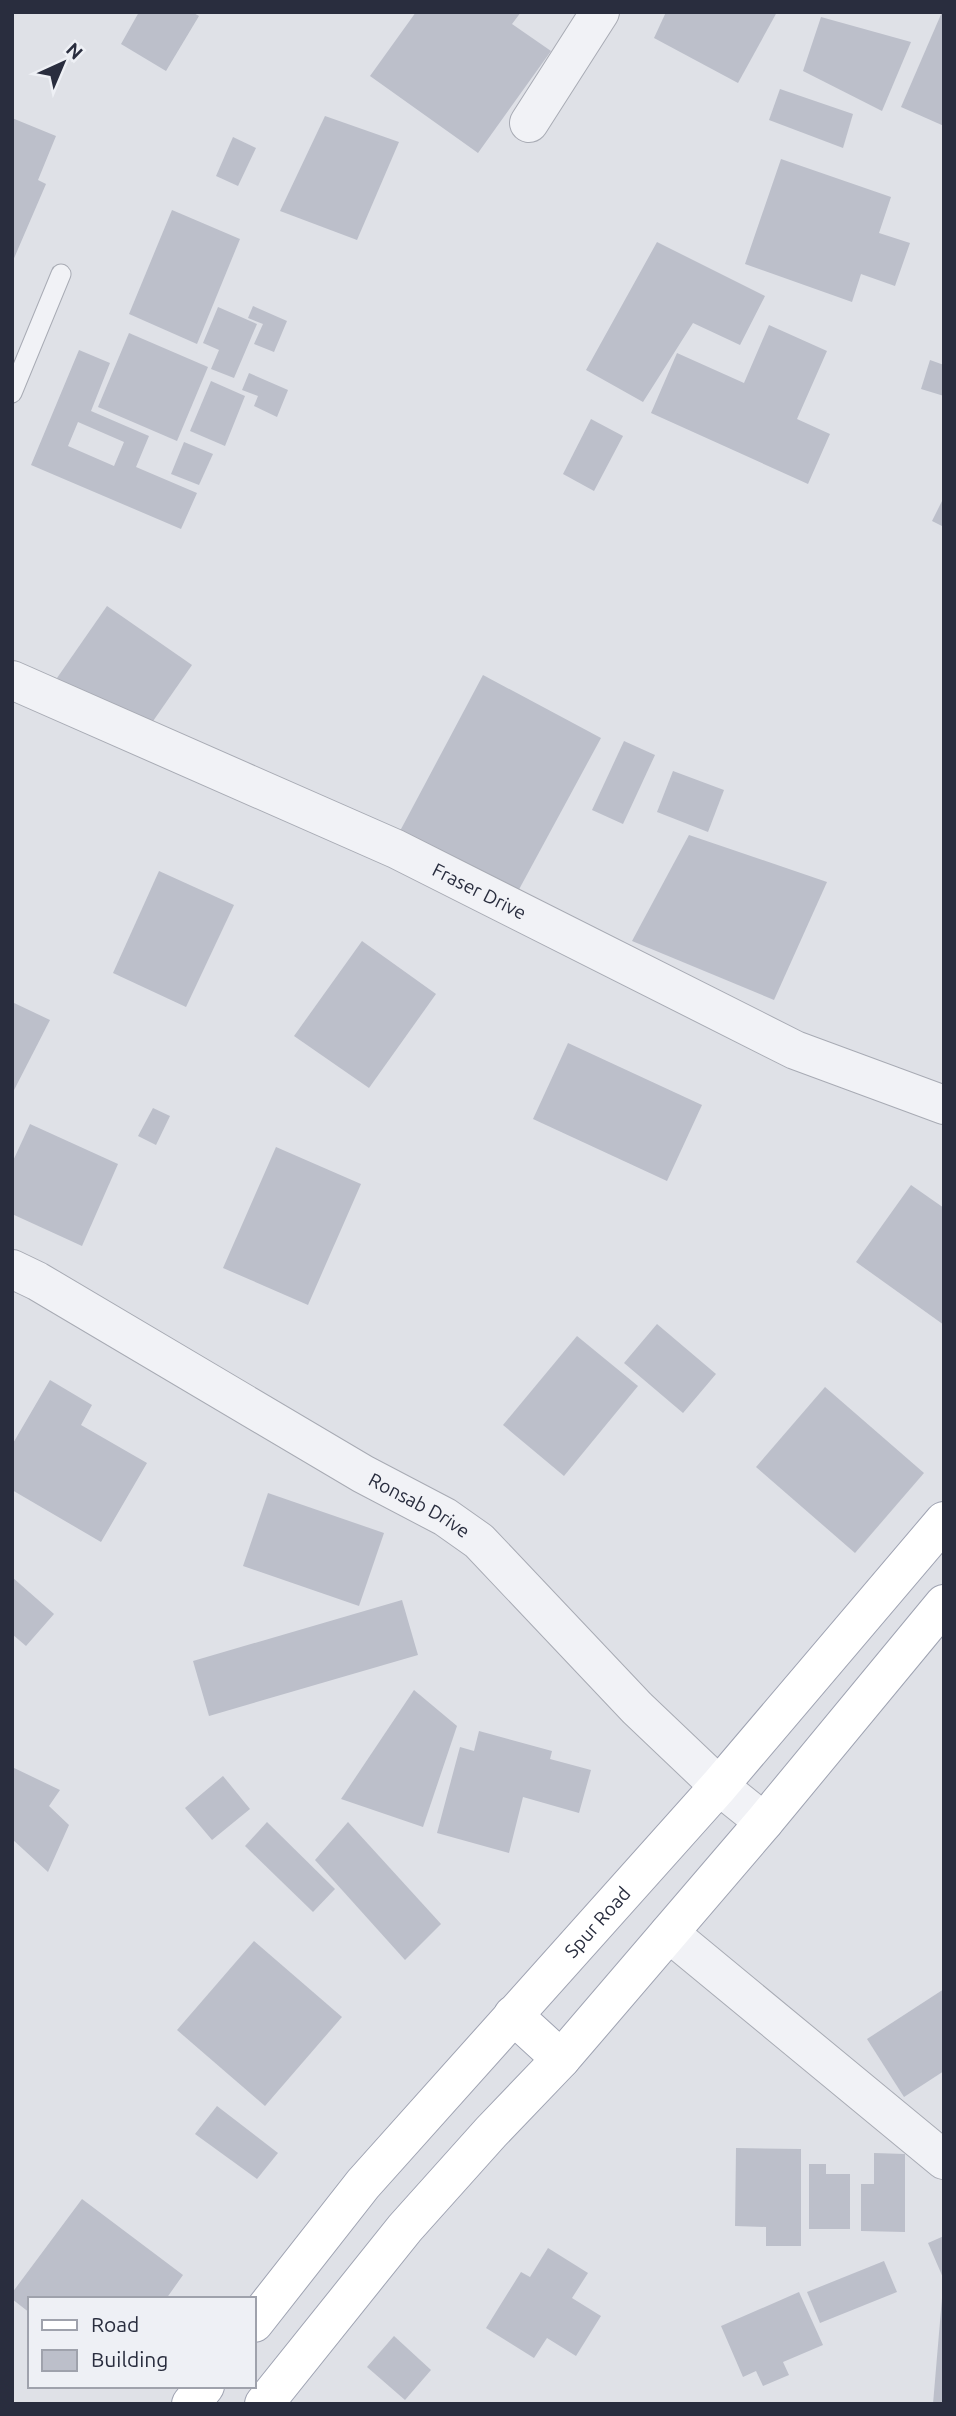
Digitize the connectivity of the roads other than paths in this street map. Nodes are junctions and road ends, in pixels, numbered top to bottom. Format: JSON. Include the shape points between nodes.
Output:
{"nodes":[{"id":1,"x":600,"y":12,"type":"edge"},
{"id":2,"x":529,"y":123,"type":"dead end"},
{"id":3,"x":61,"y":274,"type":"dead end"},
{"id":4,"x":12,"y":393,"type":"edge"},
{"id":5,"x":12,"y":680,"type":"edge"},
{"id":6,"x":944,"y":1105,"type":"edge"},
{"id":7,"x":12,"y":1269,"type":"edge"},
{"id":8,"x":944,"y":1521,"type":"edge"},
{"id":9,"x":944,"y":1604,"type":"edge"},
{"id":10,"x":719,"y":1786,"type":"junction"},
{"id":11,"x":764,"y":1822,"type":"junction"},
{"id":12,"x":669,"y":1933,"type":"junction"},
{"id":13,"x":513,"y":2015,"type":"junction"},
{"id":14,"x":561,"y":2059,"type":"junction"},
{"id":15,"x":944,"y":2160,"type":"edge"},
{"id":16,"x":256,"y":2320,"type":"edge"},
{"id":17,"x":203,"y":2388,"type":"edge"},
{"id":18,"x":191,"y":2404,"type":"edge"},
{"id":19,"x":264,"y":2404,"type":"edge"}],
"edges":[{"from":1,"to":2,"type":"street"},
{"from":3,"to":4,"type":"lane"},
{"from":5,"to":6,"type":"street","name":"Fraser Drive","via":[[396,849],[795,1050]]},
{"from":7,"to":10,"type":"street","name":"Ronsab Drive","via":[[445,1517],[479,1541],[637,1708]]},
{"from":8,"to":10,"type":"main road","name":"Spur Road"},
{"from":9,"to":11,"type":"main road"},
{"from":10,"to":11,"type":"street","name":"Ronsab Drive"},
{"from":10,"to":13,"type":"main road","name":"Spur Road"},
{"from":11,"to":12,"type":"main road"},
{"from":12,"to":14,"type":"main road"},
{"from":12,"to":15,"type":"street"},
{"from":13,"to":14,"type":"main road"},
{"from":13,"to":16,"type":"main road","name":"Spur Road","via":[[363,2184]]},
{"from":14,"to":19,"type":"main road","via":[[405,2228]]},
{"from":17,"to":18,"type":"main road"}]}
